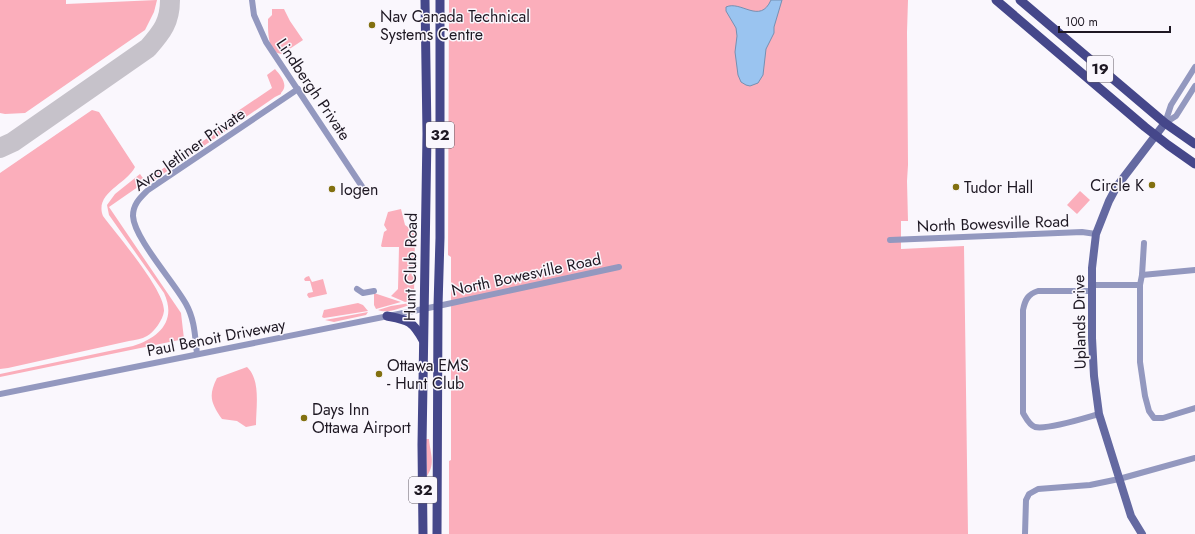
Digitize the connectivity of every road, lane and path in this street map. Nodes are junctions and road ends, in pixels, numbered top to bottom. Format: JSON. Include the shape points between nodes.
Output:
{"nodes":[{"id":1,"x":252,"y":0,"type":"edge"},
{"id":2,"x":426,"y":0,"type":"edge"},
{"id":3,"x":440,"y":0,"type":"edge"},
{"id":4,"x":996,"y":0,"type":"edge"},
{"id":5,"x":1020,"y":0,"type":"edge"},
{"id":6,"x":1195,"y":67,"type":"edge"},
{"id":7,"x":1195,"y":86,"type":"edge"},
{"id":8,"x":298,"y":89,"type":"junction"},
{"id":9,"x":1165,"y":123,"type":"junction"},
{"id":10,"x":1156,"y":136,"type":"junction"},
{"id":11,"x":1195,"y":144,"type":"edge"},
{"id":12,"x":1195,"y":164,"type":"edge"},
{"id":13,"x":363,"y":188,"type":"dead end"},
{"id":14,"x":1096,"y":234,"type":"junction"},
{"id":15,"x":890,"y":240,"type":"dead end"},
{"id":16,"x":1144,"y":243,"type":"dead end"},
{"id":17,"x":619,"y":267,"type":"dead end"},
{"id":18,"x":1195,"y":270,"type":"edge"},
{"id":19,"x":1142,"y":275,"type":"junction"},
{"id":20,"x":1140,"y":285,"type":"junction"},
{"id":21,"x":1092,"y":288,"type":"junction"},
{"id":22,"x":357,"y":289,"type":"dead end"},
{"id":23,"x":371,"y":294,"type":"dead end"},
{"id":24,"x":438,"y":306,"type":"junction"},
{"id":25,"x":425,"y":308,"type":"junction"},
{"id":26,"x":387,"y":316,"type":"junction"},
{"id":27,"x":424,"y":342,"type":"junction"},
{"id":28,"x":197,"y":354,"type":"junction"},
{"id":29,"x":0,"y":394,"type":"edge"},
{"id":30,"x":1195,"y":408,"type":"edge"},
{"id":31,"x":1099,"y":414,"type":"junction"},
{"id":32,"x":1195,"y":458,"type":"edge"},
{"id":33,"x":1119,"y":479,"type":"junction"},
{"id":34,"x":423,"y":534,"type":"edge"},
{"id":35,"x":437,"y":534,"type":"edge"},
{"id":36,"x":1025,"y":534,"type":"edge"},
{"id":37,"x":1142,"y":534,"type":"edge"}],
"edges":[{"from":1,"to":8,"type":"street","name":"Lindbergh Private","via":[[254,15],[266,42]]},
{"from":2,"to":25,"type":"main road","name":"Hunt Club Road","number":"32"},
{"from":3,"to":24,"type":"main road","name":"Hunt Club Road","number":"32"},
{"from":4,"to":10,"type":"main road","number":"19"},
{"from":5,"to":9,"type":"main road","number":"19"},
{"from":6,"to":9,"type":"street","via":[[1171,105]]},
{"from":7,"to":9,"type":"street","via":[[1176,116]]},
{"from":8,"to":13,"type":"street","name":"Lindbergh Private"},
{"from":8,"to":28,"type":"street","name":"Avro Jetliner Private","via":[[148,190],[136,202],[133,215],[136,230],[186,305],[194,325]]},
{"from":9,"to":10,"type":"street","name":"Uplands Drive"},
{"from":9,"to":11,"type":"main road","number":"19"},
{"from":10,"to":12,"type":"main road","number":"19"},
{"from":10,"to":14,"type":"street","name":"Uplands Drive","via":[[1117,186]]},
{"from":14,"to":15,"type":"street","name":"North Bowesville Road","via":[[1082,232]]},
{"from":14,"to":21,"type":"street","name":"Uplands Drive"},
{"from":16,"to":19,"type":"street"},
{"from":17,"to":24,"type":"street","name":"North Bowesville Road"},
{"from":18,"to":19,"type":"street"},
{"from":19,"to":20,"type":"street"},
{"from":20,"to":21,"type":"street"},
{"from":20,"to":30,"type":"street","via":[[1140,362],[1149,411],[1154,418],[1163,418]]},
{"from":21,"to":31,"type":"street","name":"Uplands Drive","via":[[1092,345]]},
{"from":21,"to":31,"type":"street","via":[[1038,291],[1031,293],[1024,301],[1023,413],[1036,427]]},
{"from":22,"to":23,"type":"street"},
{"from":24,"to":25,"type":"street","name":"Paul Benoit Driveway"},
{"from":24,"to":35,"type":"main road","name":"Hunt Club Road","number":"32"},
{"from":25,"to":26,"type":"street","name":"Paul Benoit Driveway"},
{"from":25,"to":27,"type":"main road","name":"Hunt Club Road","number":"32"},
{"from":26,"to":27,"type":"main road","via":[[401,318],[413,324]]},
{"from":26,"to":28,"type":"street","name":"Paul Benoit Driveway"},
{"from":27,"to":34,"type":"main road","name":"Hunt Club Road","number":"32"},
{"from":28,"to":29,"type":"street","name":"Paul Benoit Driveway"},
{"from":31,"to":33,"type":"street","name":"Uplands Drive"},
{"from":32,"to":33,"type":"street"},
{"from":33,"to":36,"type":"street","via":[[1090,485],[1044,488],[1028,494],[1025,507]]},
{"from":33,"to":37,"type":"street","name":"Uplands Drive","via":[[1131,516]]}]}
